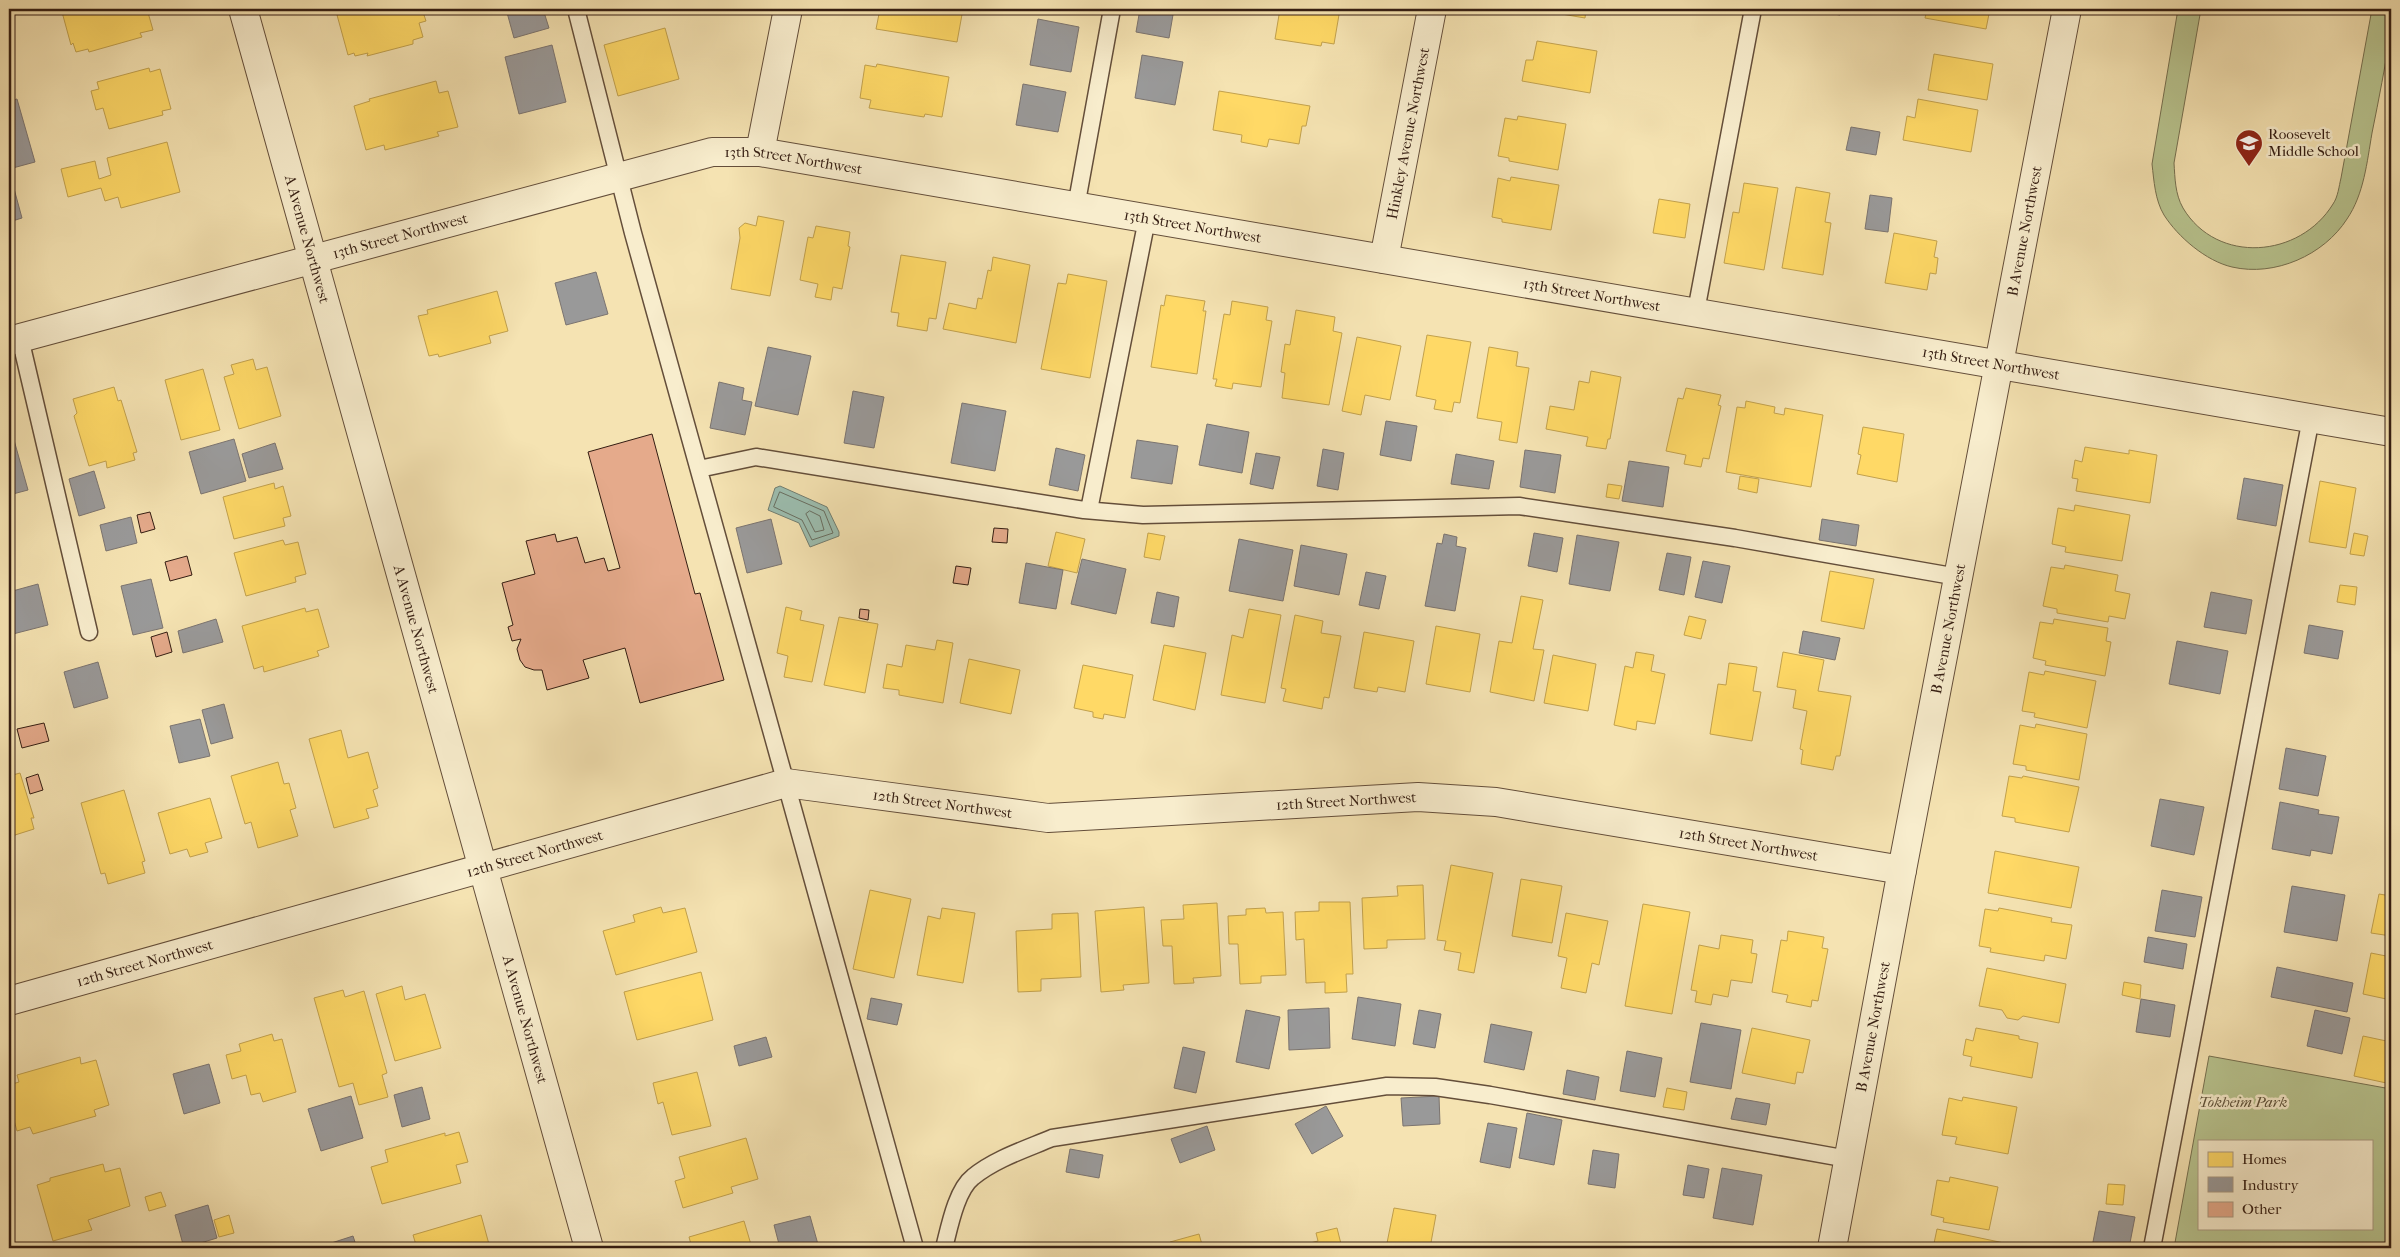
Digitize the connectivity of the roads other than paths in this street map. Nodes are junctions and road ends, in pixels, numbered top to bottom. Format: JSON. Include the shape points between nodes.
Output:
{"nodes":[{"id":1,"x":243,"y":9,"type":"edge"},
{"id":2,"x":576,"y":9,"type":"edge"},
{"id":3,"x":788,"y":9,"type":"edge"},
{"id":4,"x":1112,"y":9,"type":"edge"},
{"id":5,"x":1432,"y":9,"type":"edge"},
{"id":6,"x":1753,"y":9,"type":"edge"},
{"id":7,"x":2067,"y":9,"type":"edge"},
{"id":8,"x":760,"y":152,"type":"junction"},
{"id":9,"x":618,"y":176,"type":"junction"},
{"id":10,"x":1076,"y":207,"type":"junction"},
{"id":11,"x":1147,"y":219,"type":"junction"},
{"id":12,"x":1384,"y":259,"type":"junction"},
{"id":13,"x":314,"y":260,"type":"junction"},
{"id":14,"x":1696,"y":311,"type":"junction"},
{"id":15,"x":12,"y":337,"type":"edge"},
{"id":16,"x":1999,"y":365,"type":"junction"},
{"id":17,"x":2311,"y":418,"type":"junction"},
{"id":18,"x":2391,"y":432,"type":"edge"},
{"id":19,"x":699,"y":469,"type":"junction"},
{"id":20,"x":1089,"y":510,"type":"junction"},
{"id":21,"x":1958,"y":577,"type":"junction"},
{"id":22,"x":89,"y":632,"type":"dead end"},
{"id":23,"x":786,"y":783,"type":"junction"},
{"id":24,"x":482,"y":870,"type":"junction"},
{"id":25,"x":1902,"y":870,"type":"junction"},
{"id":26,"x":9,"y":1001,"type":"edge"},
{"id":27,"x":1848,"y":1160,"type":"junction"},
{"id":28,"x":589,"y":1248,"type":"edge"},
{"id":29,"x":915,"y":1248,"type":"edge"},
{"id":30,"x":944,"y":1248,"type":"edge"},
{"id":31,"x":1832,"y":1248,"type":"edge"},
{"id":32,"x":2152,"y":1248,"type":"edge"}],
"edges":[{"from":1,"to":13,"type":"street","name":"A Avenue Northwest"},
{"from":2,"to":9,"type":"lane"},
{"from":3,"to":8,"type":"street"},
{"from":4,"to":10,"type":"lane"},
{"from":5,"to":12,"type":"street","name":"Hinkley Avenue Northwest"},
{"from":6,"to":14,"type":"lane"},
{"from":7,"to":16,"type":"street","name":"B Avenue Northwest"},
{"from":8,"to":9,"type":"street","name":"13th Street Northwest","via":[[712,152]]},
{"from":8,"to":10,"type":"street","name":"13th Street Northwest"},
{"from":9,"to":13,"type":"street","name":"13th Street Northwest"},
{"from":9,"to":19,"type":"lane"},
{"from":10,"to":11,"type":"street","name":"13th Street Northwest"},
{"from":11,"to":12,"type":"street","name":"13th Street Northwest"},
{"from":11,"to":20,"type":"lane"},
{"from":12,"to":14,"type":"street","name":"13th Street Northwest"},
{"from":13,"to":15,"type":"street","name":"13th Street Northwest"},
{"from":13,"to":24,"type":"street","name":"A Avenue Northwest"},
{"from":14,"to":16,"type":"street","name":"13th Street Northwest"},
{"from":15,"to":22,"type":"lane"},
{"from":16,"to":17,"type":"street","name":"13th Street Northwest"},
{"from":16,"to":21,"type":"street","name":"B Avenue Northwest"},
{"from":17,"to":18,"type":"street","name":"13th Street Northwest"},
{"from":17,"to":32,"type":"lane"},
{"from":19,"to":20,"type":"lane","via":[[756,457]]},
{"from":19,"to":23,"type":"lane"},
{"from":20,"to":21,"type":"lane","via":[[1143,515],[1519,506],[1735,538]]},
{"from":21,"to":25,"type":"street","name":"B Avenue Northwest"},
{"from":23,"to":24,"type":"street","name":"12th Street Northwest"},
{"from":23,"to":25,"type":"street","name":"12th Street Northwest","via":[[1048,818],[1418,797],[1496,802]]},
{"from":23,"to":29,"type":"lane"},
{"from":24,"to":26,"type":"street","name":"12th Street Northwest"},
{"from":24,"to":28,"type":"street","name":"A Avenue Northwest"},
{"from":25,"to":27,"type":"street","name":"B Avenue Northwest"},
{"from":27,"to":30,"type":"lane","via":[[1435,1086],[1387,1086],[1052,1138],[1011,1155],[971,1178],[954,1209]]},
{"from":27,"to":31,"type":"street","name":"B Avenue Northwest"}]}
